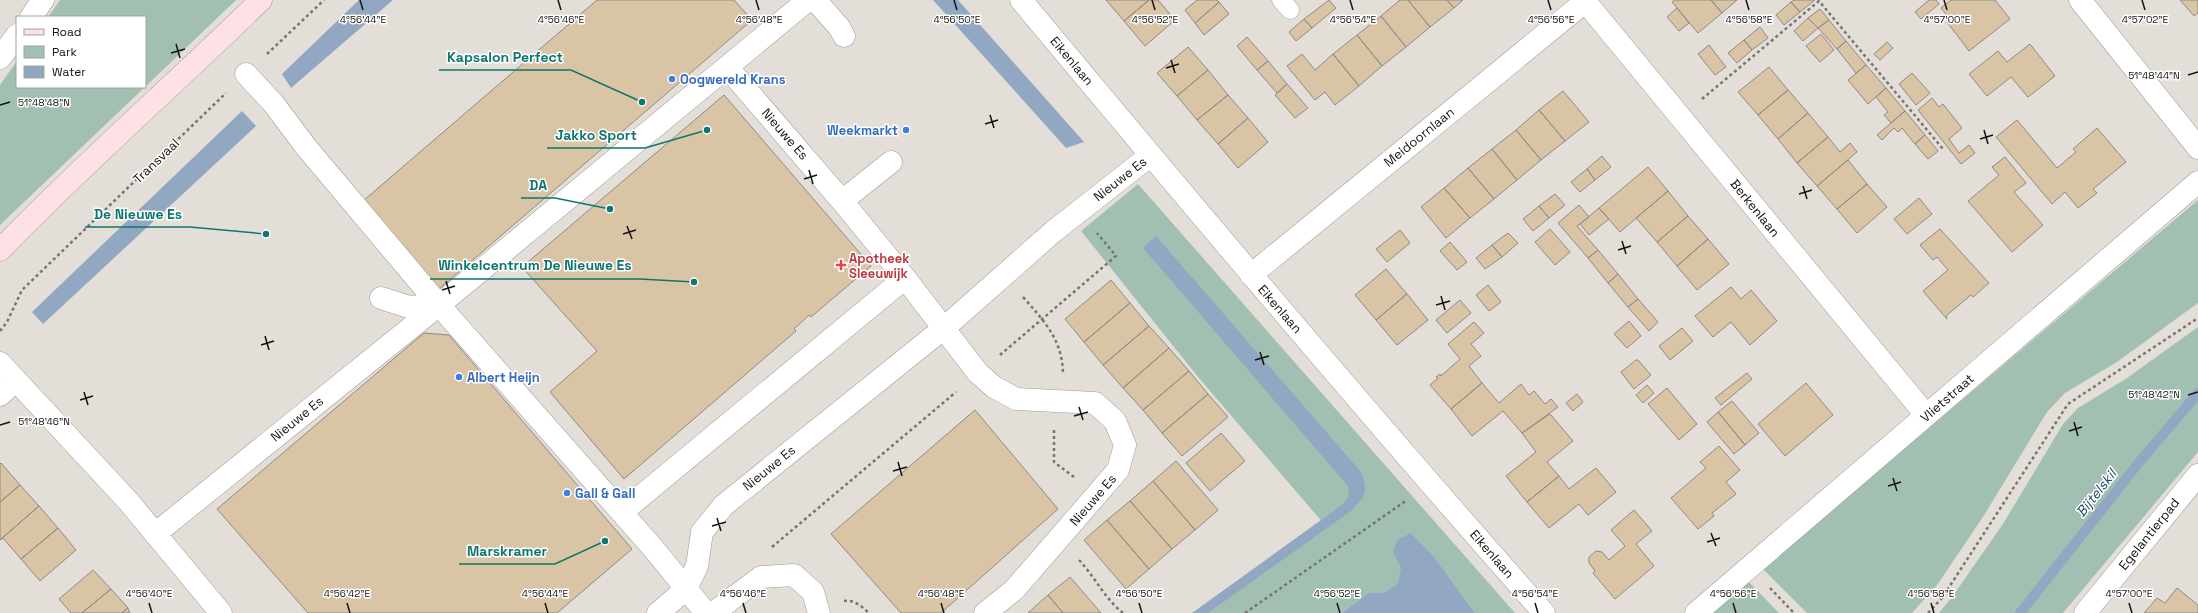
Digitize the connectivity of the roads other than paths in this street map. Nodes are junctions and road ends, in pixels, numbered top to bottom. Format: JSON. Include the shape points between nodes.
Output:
{"nodes":[{"id":1,"x":44,"y":0,"type":"edge"},
{"id":2,"x":261,"y":0,"type":"edge"},
{"id":3,"x":808,"y":0,"type":"edge"},
{"id":4,"x":815,"y":0,"type":"edge"},
{"id":5,"x":1021,"y":0,"type":"edge"},
{"id":6,"x":1586,"y":0,"type":"edge"},
{"id":7,"x":2080,"y":0,"type":"edge"},
{"id":8,"x":32,"y":16,"type":"edge"},
{"id":9,"x":16,"y":36,"type":"edge"},
{"id":10,"x":844,"y":36,"type":"dead end"},
{"id":11,"x":0,"y":58,"type":"edge"},
{"id":12,"x":727,"y":67,"type":"junction"},
{"id":13,"x":246,"y":74,"type":"road end"},
{"id":14,"x":2198,"y":148,"type":"edge"},
{"id":15,"x":1151,"y":155,"type":"junction"},
{"id":16,"x":891,"y":162,"type":"dead end"},
{"id":17,"x":2198,"y":182,"type":"edge"},
{"id":18,"x":842,"y":201,"type":"junction"},
{"id":19,"x":0,"y":250,"type":"edge"},
{"id":20,"x":1251,"y":275,"type":"junction"},
{"id":21,"x":906,"y":278,"type":"junction"},
{"id":22,"x":381,"y":298,"type":"dead end"},
{"id":23,"x":439,"y":305,"type":"junction"},
{"id":24,"x":944,"y":328,"type":"junction"},
{"id":25,"x":0,"y":363,"type":"edge"},
{"id":26,"x":16,"y":380,"type":"junction"},
{"id":27,"x":0,"y":395,"type":"edge"},
{"id":28,"x":1926,"y":415,"type":"junction"},
{"id":29,"x":2198,"y":475,"type":"edge"},
{"id":30,"x":622,"y":512,"type":"junction"},
{"id":31,"x":155,"y":534,"type":"junction"},
{"id":32,"x":686,"y":589,"type":"junction"},
{"id":33,"x":222,"y":613,"type":"edge"},
{"id":34,"x":658,"y":613,"type":"edge"},
{"id":35,"x":706,"y":613,"type":"edge"},
{"id":36,"x":713,"y":613,"type":"edge"},
{"id":37,"x":818,"y":613,"type":"edge"},
{"id":38,"x":985,"y":613,"type":"edge"},
{"id":39,"x":1544,"y":613,"type":"edge"},
{"id":40,"x":1696,"y":613,"type":"edge"},
{"id":41,"x":2085,"y":613,"type":"edge"}],
"edges":[{"from":1,"to":8,"type":"street"},
{"from":2,"to":19,"type":"street","via":[[188,72],[48,200]]},
{"from":3,"to":12,"type":"street","name":"Nieuwe Es"},
{"from":4,"to":10,"type":"street"},
{"from":5,"to":15,"type":"street","name":"Eikenlaan"},
{"from":6,"to":20,"type":"street","name":"Meidoornlaan"},
{"from":6,"to":28,"type":"street","name":"Berkenlaan"},
{"from":7,"to":14,"type":"street"},
{"from":9,"to":11,"type":"street"},
{"from":12,"to":18,"type":"street","name":"Nieuwe Es"},
{"from":12,"to":23,"type":"street","name":"Nieuwe Es"},
{"from":13,"to":23,"type":"street","via":[[273,102],[306,147]]},
{"from":15,"to":20,"type":"street","name":"Eikenlaan"},
{"from":15,"to":24,"type":"street","name":"Nieuwe Es","via":[[1079,211]]},
{"from":16,"to":18,"type":"street"},
{"from":17,"to":28,"type":"street","name":"Vlietstraat"},
{"from":18,"to":21,"type":"street","name":"Nieuwe Es"},
{"from":20,"to":39,"type":"street","name":"Eikenlaan"},
{"from":21,"to":24,"type":"street","name":"Nieuwe Es"},
{"from":21,"to":30,"type":"street"},
{"from":22,"to":23,"type":"street","via":[[409,306]]},
{"from":23,"to":30,"type":"street"},
{"from":23,"to":31,"type":"street","name":"Nieuwe Es"},
{"from":24,"to":32,"type":"street","name":"Nieuwe Es","via":[[724,505],[702,532],[697,566]]},
{"from":24,"to":38,"type":"street","name":"Nieuwe Es","via":[[978,373],[994,387],[1016,399],[1095,403],[1115,420],[1125,445],[1118,470],[1014,590]]},
{"from":25,"to":26,"type":"street"},
{"from":26,"to":27,"type":"street"},
{"from":26,"to":31,"type":"street"},
{"from":28,"to":40,"type":"street","name":"Vlietstraat"},
{"from":29,"to":41,"type":"street","name":"Egelantierpad"},
{"from":30,"to":32,"type":"street"},
{"from":31,"to":33,"type":"street"},
{"from":32,"to":34,"type":"street","name":"Nieuwe Es"},
{"from":32,"to":35,"type":"street"},
{"from":36,"to":37,"type":"street","via":[[761,577],[794,575],[813,592]]}]}
